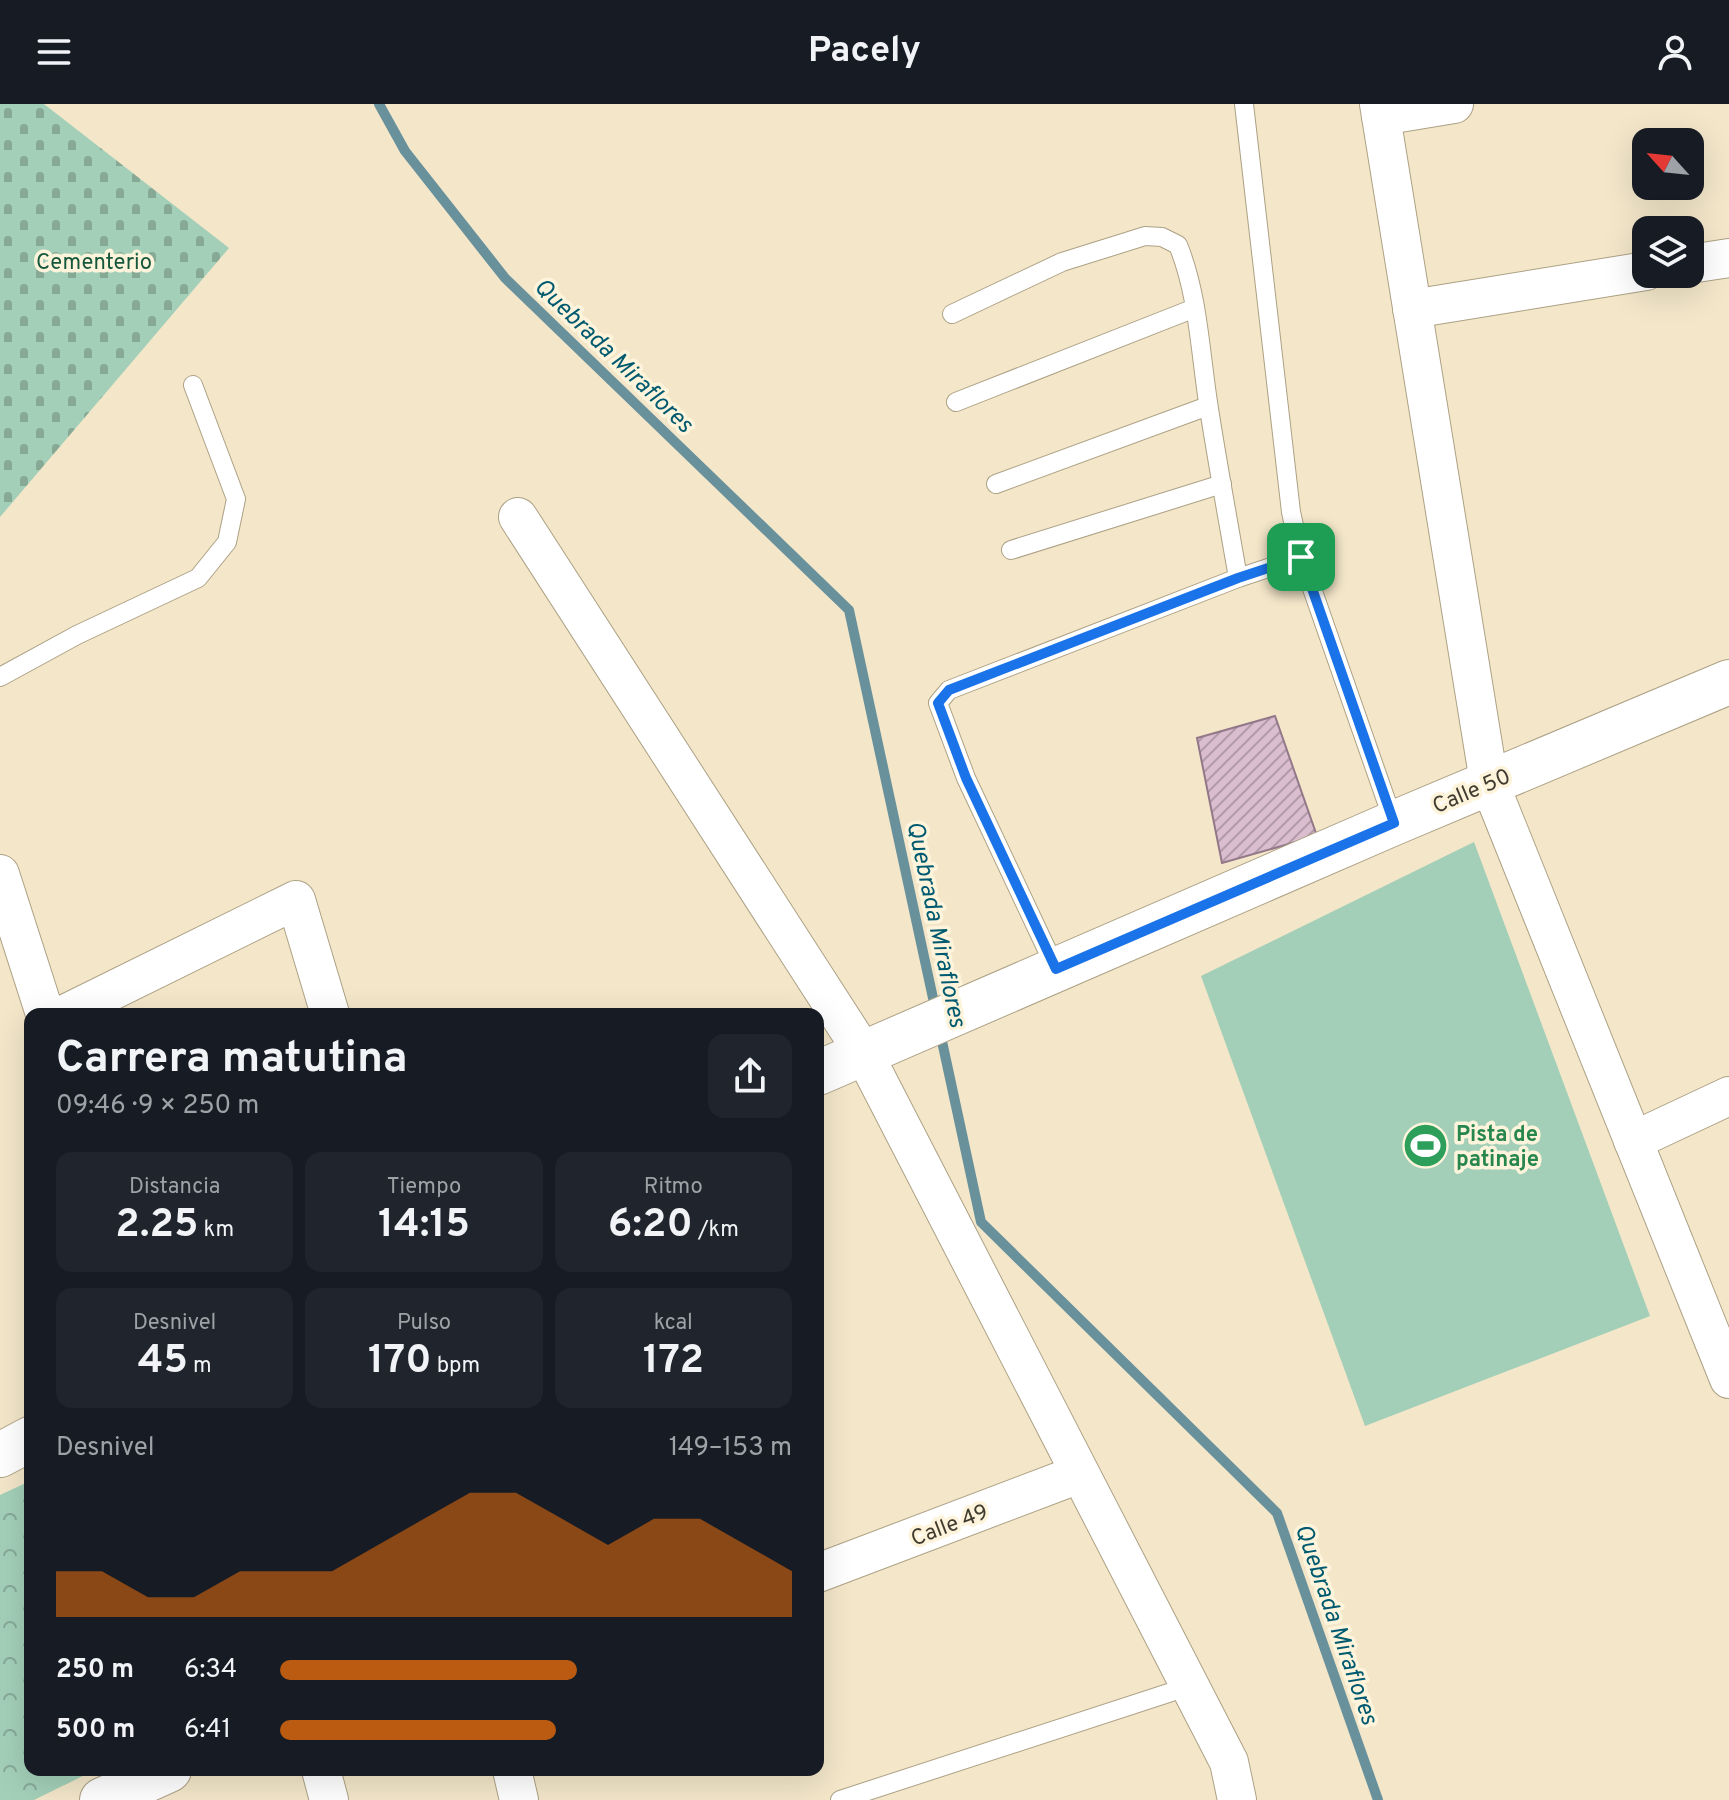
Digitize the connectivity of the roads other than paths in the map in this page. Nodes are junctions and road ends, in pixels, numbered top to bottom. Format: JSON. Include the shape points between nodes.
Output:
{"nodes":[{"id":1,"x":1244,"y":104,"type":"edge"},
{"id":2,"x":1454,"y":104,"type":"edge"},
{"id":3,"x":1380,"y":110,"type":"edge"},
{"id":4,"x":1729,"y":258,"type":"edge"},
{"id":5,"x":1704,"y":262,"type":"edge"},
{"id":6,"x":1632,"y":273,"type":"edge"},
{"id":7,"x":1195,"y":308,"type":"junction"},
{"id":8,"x":1412,"y":309,"type":"junction"},
{"id":9,"x":952,"y":314,"type":"dead end"},
{"id":10,"x":193,"y":385,"type":"dead end"},
{"id":11,"x":956,"y":402,"type":"dead end"},
{"id":12,"x":1208,"y":406,"type":"junction"},
{"id":13,"x":996,"y":484,"type":"dead end"},
{"id":14,"x":1222,"y":484,"type":"junction"},
{"id":15,"x":518,"y":517,"type":"dead end"},
{"id":16,"x":1011,"y":550,"type":"dead end"},
{"id":17,"x":1301,"y":557,"type":"junction"},
{"id":18,"x":1238,"y":578,"type":"junction"},
{"id":19,"x":0,"y":677,"type":"edge"},
{"id":20,"x":1729,"y":682,"type":"edge"},
{"id":21,"x":1489,"y":782,"type":"junction"},
{"id":22,"x":1394,"y":823,"type":"junction"},
{"id":23,"x":0,"y":874,"type":"edge"},
{"id":24,"x":1056,"y":969,"type":"junction"},
{"id":25,"x":43,"y":1008,"type":"edge"},
{"id":26,"x":77,"y":1008,"type":"edge"},
{"id":27,"x":328,"y":1008,"type":"edge"},
{"id":28,"x":863,"y":1052,"type":"junction"},
{"id":29,"x":824,"y":1070,"type":"edge"},
{"id":30,"x":1729,"y":1096,"type":"edge"},
{"id":31,"x":1633,"y":1141,"type":"junction"},
{"id":32,"x":1727,"y":1366,"type":"edge"},
{"id":33,"x":24,"y":1442,"type":"edge"},
{"id":34,"x":0,"y":1455,"type":"edge"},
{"id":35,"x":1079,"y":1474,"type":"junction"},
{"id":36,"x":824,"y":1571,"type":"edge"},
{"id":37,"x":1190,"y":1686,"type":"junction"},
{"id":38,"x":156,"y":1776,"type":"edge"},
{"id":39,"x":323,"y":1776,"type":"edge"},
{"id":40,"x":513,"y":1776,"type":"edge"},
{"id":41,"x":102,"y":1800,"type":"edge"},
{"id":42,"x":329,"y":1800,"type":"edge"},
{"id":43,"x":519,"y":1800,"type":"edge"},
{"id":44,"x":840,"y":1800,"type":"edge"},
{"id":45,"x":1237,"y":1800,"type":"edge"}],
"edges":[{"from":1,"to":17,"type":"lane","via":[[1291,512]]},
{"from":2,"to":3,"type":"street"},
{"from":3,"to":8,"type":"street"},
{"from":4,"to":5,"type":"street"},
{"from":6,"to":8,"type":"street"},
{"from":7,"to":9,"type":"lane","via":[[1178,245],[1145,236],[1062,262]]},
{"from":7,"to":11,"type":"lane"},
{"from":7,"to":12,"type":"lane"},
{"from":8,"to":21,"type":"street"},
{"from":10,"to":19,"type":"lane","via":[[236,499],[227,542],[198,578]]},
{"from":12,"to":13,"type":"lane"},
{"from":12,"to":14,"type":"lane"},
{"from":14,"to":16,"type":"lane"},
{"from":14,"to":18,"type":"lane"},
{"from":15,"to":28,"type":"street"},
{"from":17,"to":18,"type":"lane"},
{"from":17,"to":22,"type":"lane"},
{"from":18,"to":24,"type":"lane","via":[[949,690],[938,703],[966,778]]},
{"from":20,"to":21,"type":"street","name":"Calle 50"},
{"from":21,"to":22,"type":"street","name":"Calle 50"},
{"from":21,"to":31,"type":"street"},
{"from":22,"to":24,"type":"street","name":"Calle 50"},
{"from":23,"to":25,"type":"street"},
{"from":24,"to":28,"type":"street","name":"Calle 50"},
{"from":26,"to":27,"type":"street","via":[[296,900]]},
{"from":28,"to":29,"type":"street","name":"Calle 50"},
{"from":28,"to":35,"type":"street"},
{"from":30,"to":31,"type":"street"},
{"from":31,"to":32,"type":"street"},
{"from":33,"to":34,"type":"street"},
{"from":35,"to":36,"type":"street","name":"Calle 49"},
{"from":35,"to":37,"type":"street"},
{"from":37,"to":44,"type":"lane"},
{"from":37,"to":45,"type":"street","via":[[1229,1762]]},
{"from":38,"to":41,"type":"street"},
{"from":39,"to":42,"type":"street"},
{"from":40,"to":43,"type":"street"}]}
